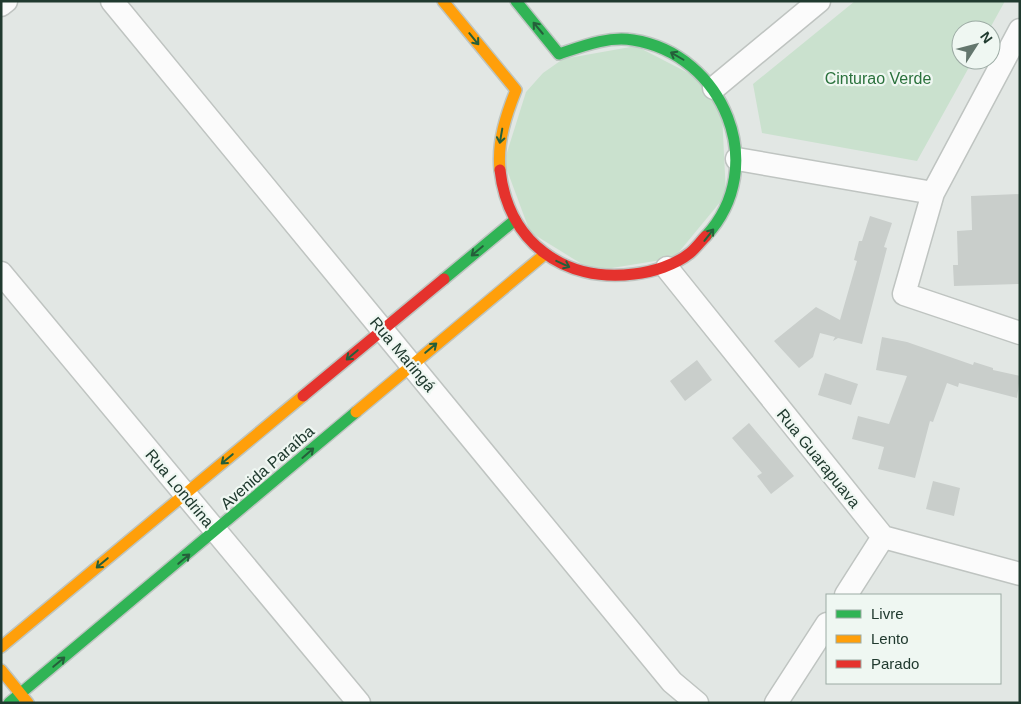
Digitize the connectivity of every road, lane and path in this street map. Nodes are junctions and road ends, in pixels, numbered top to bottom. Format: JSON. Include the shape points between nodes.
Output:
{"nodes":[{"id":1,"x":6,"y":1,"type":"edge"},
{"id":2,"x":112,"y":1,"type":"edge"},
{"id":3,"x":443,"y":1,"type":"edge"},
{"id":4,"x":516,"y":1,"type":"edge"},
{"id":5,"x":819,"y":1,"type":"edge"},
{"id":6,"x":1,"y":5,"type":"edge"},
{"id":7,"x":1020,"y":30,"type":"edge"},
{"id":8,"x":714,"y":88,"type":"junction"},
{"id":9,"x":737,"y":159,"type":"junction"},
{"id":10,"x":933,"y":193,"type":"junction"},
{"id":11,"x":515,"y":220,"type":"junction"},
{"id":12,"x":545,"y":254,"type":"junction"},
{"id":13,"x":667,"y":268,"type":"junction"},
{"id":14,"x":1,"y":273,"type":"edge"},
{"id":15,"x":382,"y":330,"type":"junction"},
{"id":16,"x":1020,"y":333,"type":"edge"},
{"id":17,"x":411,"y":364,"type":"junction"},
{"id":18,"x":184,"y":495,"type":"junction"},
{"id":19,"x":216,"y":532,"type":"junction"},
{"id":20,"x":883,"y":537,"type":"junction"},
{"id":21,"x":1020,"y":574,"type":"edge"},
{"id":22,"x":847,"y":594,"type":"edge"},
{"id":23,"x":826,"y":626,"type":"edge"},
{"id":24,"x":1,"y":647,"type":"edge"},
{"id":25,"x":1,"y":670,"type":"edge"},
{"id":26,"x":25,"y":698,"type":"edge"},
{"id":27,"x":9,"y":703,"type":"edge"},
{"id":28,"x":359,"y":703,"type":"edge"},
{"id":29,"x":697,"y":703,"type":"edge"},
{"id":30,"x":776,"y":703,"type":"edge"}],
"edges":[{"from":1,"to":6,"type":"street"},
{"from":2,"to":15,"type":"street","name":"Rua Maringá"},
{"from":3,"to":11,"type":"street","one_way":true,"via":[[516,90],[504,121],[498,154],[502,188]]},
{"from":8,"to":4,"type":"street","one_way":true,"via":[[684,60],[646,42],[604,41],[559,54]]},
{"from":5,"to":8,"type":"street"},
{"from":7,"to":10,"type":"street"},
{"from":8,"to":9,"type":"street","via":[[732,126]]},
{"from":9,"to":10,"type":"street"},
{"from":13,"to":9,"type":"street","one_way":true,"via":[[687,257],[718,225],[734,186]]},
{"from":10,"to":16,"type":"street","via":[[904,294]]},
{"from":11,"to":12,"type":"street","via":[[531,242]]},
{"from":11,"to":15,"type":"street","name":"Avenida Paraíba","one_way":true},
{"from":12,"to":13,"type":"street","one_way":true,"via":[[591,276],[632,278]]},
{"from":17,"to":12,"type":"street","name":"Avenida Paraíba","one_way":true},
{"from":13,"to":20,"type":"street","name":"Rua Guarapuava"},
{"from":14,"to":18,"type":"street","name":"Rua Londrina"},
{"from":15,"to":17,"type":"street","name":"Rua Maringá"},
{"from":15,"to":18,"type":"street","name":"Avenida Paraíba","one_way":true},
{"from":19,"to":17,"type":"street","name":"Avenida Paraíba","one_way":true},
{"from":17,"to":29,"type":"street","name":"Rua Maringá","via":[[672,682]]},
{"from":18,"to":19,"type":"street","name":"Rua Londrina"},
{"from":18,"to":24,"type":"street","name":"Avenida Paraíba","one_way":true},
{"from":26,"to":19,"type":"street","name":"Avenida Paraíba","one_way":true},
{"from":19,"to":28,"type":"street","name":"Rua Londrina"},
{"from":20,"to":21,"type":"street"},
{"from":20,"to":22,"type":"street"},
{"from":23,"to":30,"type":"street"},
{"from":25,"to":26,"type":"street"},
{"from":26,"to":27,"type":"street","name":"Avenida Paraíba"}]}
